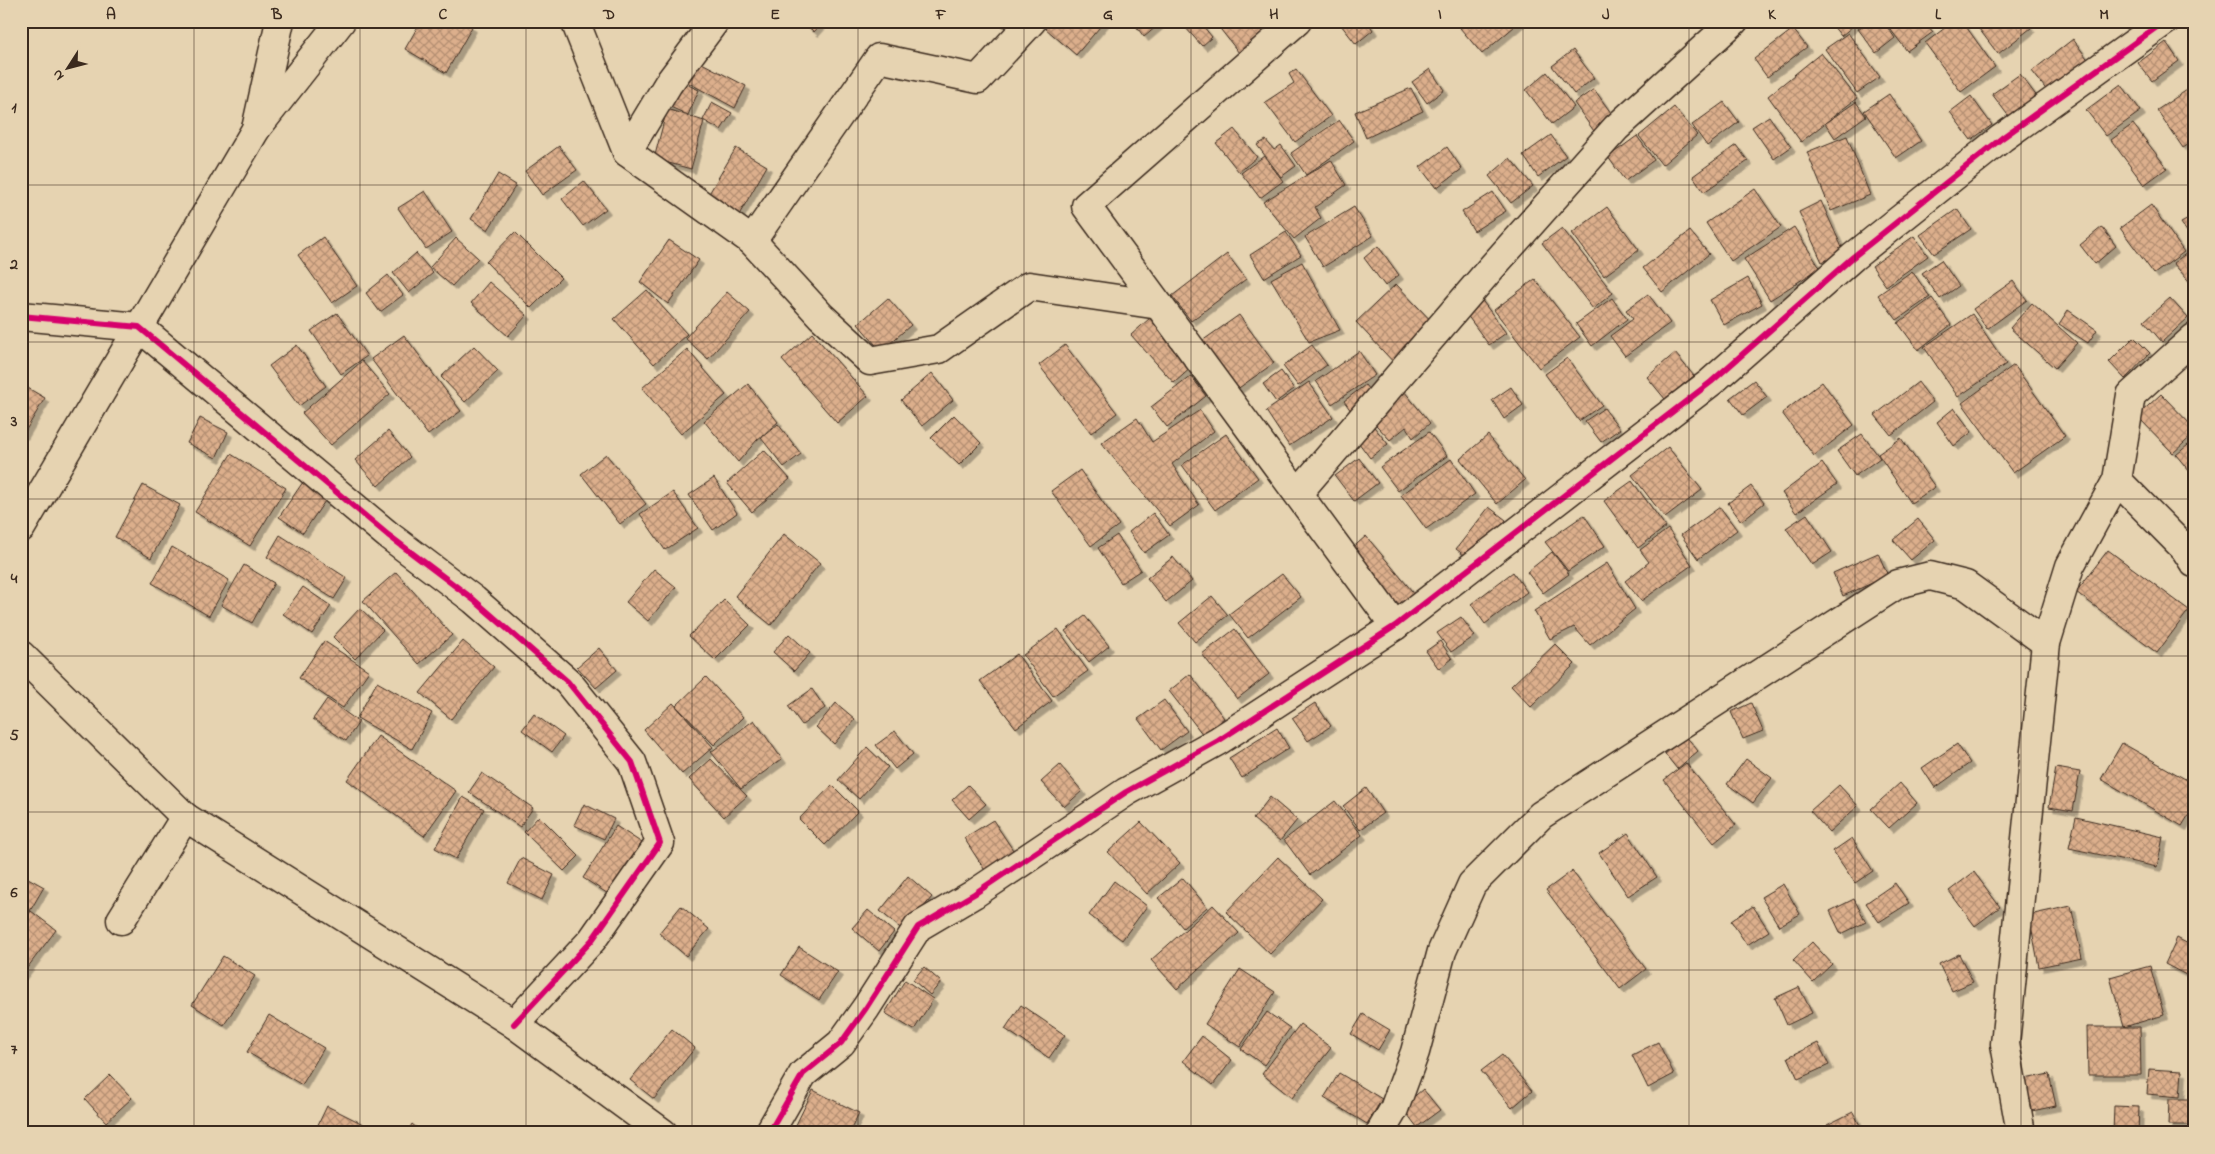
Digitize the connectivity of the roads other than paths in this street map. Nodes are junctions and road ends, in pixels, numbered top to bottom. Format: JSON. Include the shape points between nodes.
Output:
{"nodes":[{"id":1,"x":280,"y":21,"type":"edge"},
{"id":2,"x":341,"y":21,"type":"edge"},
{"id":3,"x":575,"y":21,"type":"edge"},
{"id":4,"x":715,"y":21,"type":"edge"},
{"id":5,"x":1032,"y":21,"type":"edge"},
{"id":6,"x":1297,"y":21,"type":"edge"},
{"id":7,"x":1734,"y":21,"type":"edge"},
{"id":8,"x":2165,"y":21,"type":"edge"},
{"id":9,"x":256,"y":129,"type":"junction"},
{"id":10,"x":627,"y":152,"type":"junction"},
{"id":11,"x":752,"y":241,"type":"junction"},
{"id":12,"x":1159,"y":305,"type":"junction"},
{"id":13,"x":21,"y":316,"type":"edge"},
{"id":14,"x":139,"y":327,"type":"junction"},
{"id":15,"x":2194,"y":338,"type":"edge"},
{"id":16,"x":2117,"y":480,"type":"junction"},
{"id":17,"x":1298,"y":493,"type":"junction"},
{"id":18,"x":21,"y":528,"type":"edge"},
{"id":19,"x":2194,"y":563,"type":"edge"},
{"id":20,"x":1395,"y":626,"type":"junction"},
{"id":21,"x":2046,"y":643,"type":"junction"},
{"id":22,"x":21,"y":655,"type":"edge"},
{"id":23,"x":186,"y":817,"type":"junction"},
{"id":24,"x":121,"y":920,"type":"dead end"},
{"id":25,"x":514,"y":1024,"type":"junction"},
{"id":26,"x":663,"y":1133,"type":"edge"},
{"id":27,"x":770,"y":1133,"type":"edge"},
{"id":28,"x":1380,"y":1133,"type":"edge"},
{"id":29,"x":2021,"y":1133,"type":"edge"}],
"edges":[{"from":1,"to":9,"type":"street"},
{"from":2,"to":9,"type":"street"},
{"from":3,"to":10,"type":"street"},
{"from":4,"to":10,"type":"street","via":[[668,84]]},
{"from":5,"to":11,"type":"street","via":[[978,79],[879,58]]},
{"from":6,"to":12,"type":"street","via":[[1086,206]]},
{"from":7,"to":17,"type":"street","via":[[1616,128]]},
{"from":8,"to":20,"type":"street","via":[[2002,138],[1853,257],[1711,382]]},
{"from":9,"to":14,"type":"street"},
{"from":10,"to":11,"type":"street"},
{"from":11,"to":12,"type":"street","via":[[820,316],[870,361],[939,349],[1028,286]]},
{"from":12,"to":17,"type":"street"},
{"from":13,"to":14,"type":"street"},
{"from":14,"to":18,"type":"street"},
{"from":14,"to":25,"type":"street","via":[[388,535],[474,600],[568,682],[632,762],[660,843],[592,940]]},
{"from":15,"to":16,"type":"street","via":[[2131,395]]},
{"from":16,"to":19,"type":"street"},
{"from":16,"to":21,"type":"street","via":[[2070,566]]},
{"from":17,"to":20,"type":"street"},
{"from":20,"to":27,"type":"street","via":[[1226,736],[1126,792],[974,894],[918,927],[841,1043],[803,1074]]},
{"from":21,"to":28,"type":"street","via":[[1966,585],[1930,576],[1898,584],[1541,815],[1472,884],[1442,951],[1416,1052],[1394,1109]]},
{"from":21,"to":29,"type":"street","via":[[2004,1044]]},
{"from":22,"to":23,"type":"street"},
{"from":23,"to":24,"type":"street"},
{"from":23,"to":25,"type":"street"},
{"from":25,"to":26,"type":"street"}]}
